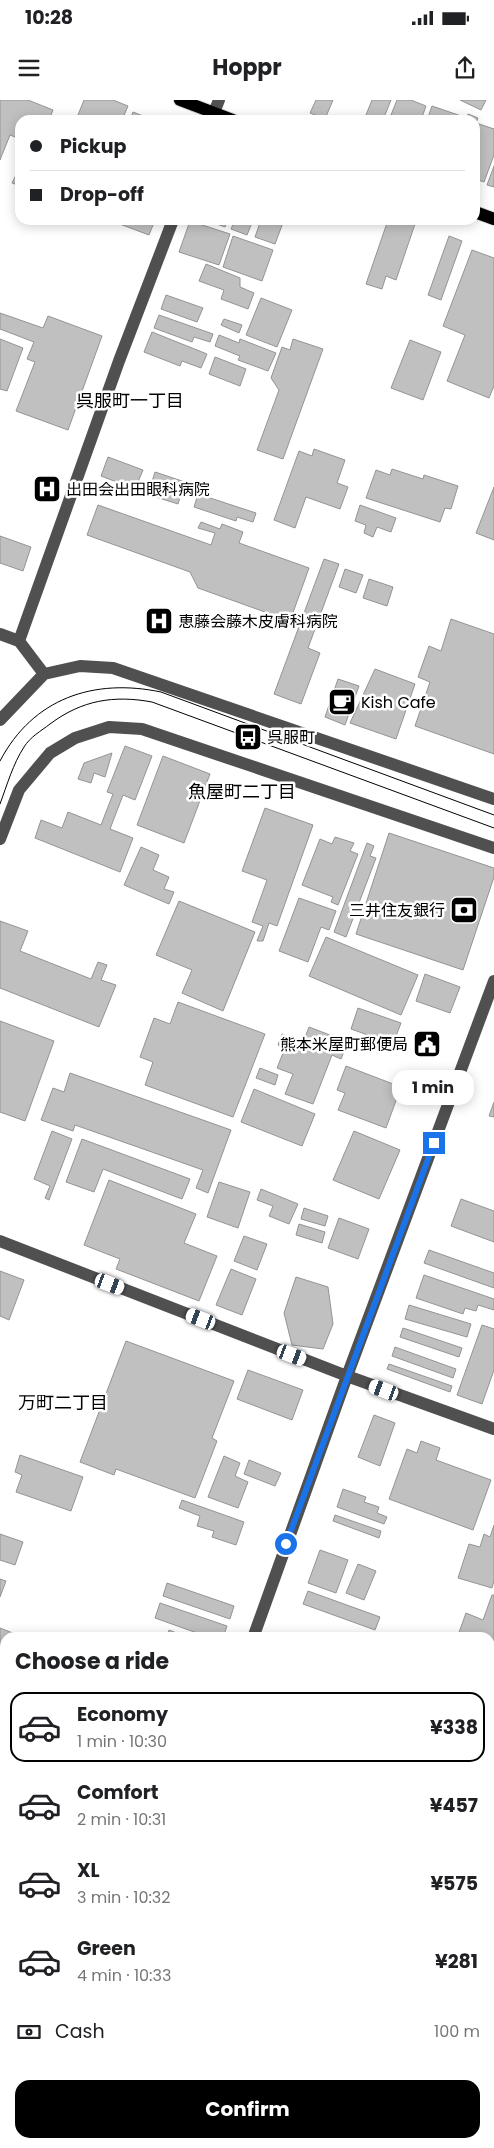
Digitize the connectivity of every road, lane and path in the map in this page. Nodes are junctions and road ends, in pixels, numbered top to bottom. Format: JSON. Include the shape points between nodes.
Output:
{"nodes":[{"id":1,"x":180,"y":100,"type":"edge"},
{"id":2,"x":218,"y":100,"type":"edge"},
{"id":3,"x":210,"y":115,"type":"edge"},
{"id":4,"x":212,"y":115,"type":"edge"},
{"id":5,"x":480,"y":214,"type":"edge"},
{"id":6,"x":494,"y":219,"type":"edge"},
{"id":7,"x":171,"y":225,"type":"edge"},
{"id":8,"x":0,"y":634,"type":"edge"},
{"id":9,"x":19,"y":641,"type":"junction"},
{"id":10,"x":44,"y":674,"type":"junction"},
{"id":11,"x":0,"y":720,"type":"edge"},
{"id":12,"x":494,"y":799,"type":"edge"},
{"id":13,"x":0,"y":839,"type":"edge"},
{"id":14,"x":494,"y":848,"type":"edge"},
{"id":15,"x":494,"y":981,"type":"edge"},
{"id":16,"x":0,"y":1241,"type":"edge"},
{"id":17,"x":347,"y":1376,"type":"junction"},
{"id":18,"x":494,"y":1429,"type":"edge"},
{"id":19,"x":254,"y":1632,"type":"edge"}],
"edges":[{"from":1,"to":3,"type":"main road"},
{"from":2,"to":4,"type":"street"},
{"from":5,"to":6,"type":"main road"},
{"from":7,"to":9,"type":"street"},
{"from":8,"to":9,"type":"street"},
{"from":9,"to":10,"type":"street"},
{"from":10,"to":11,"type":"street"},
{"from":10,"to":12,"type":"street","via":[[80,666],[113,668]]},
{"from":13,"to":14,"type":"street","via":[[19,790],[50,753],[75,738],[110,727],[142,729]]},
{"from":15,"to":17,"type":"street"},
{"from":16,"to":17,"type":"street"},
{"from":17,"to":18,"type":"street"},
{"from":17,"to":19,"type":"street"}]}
